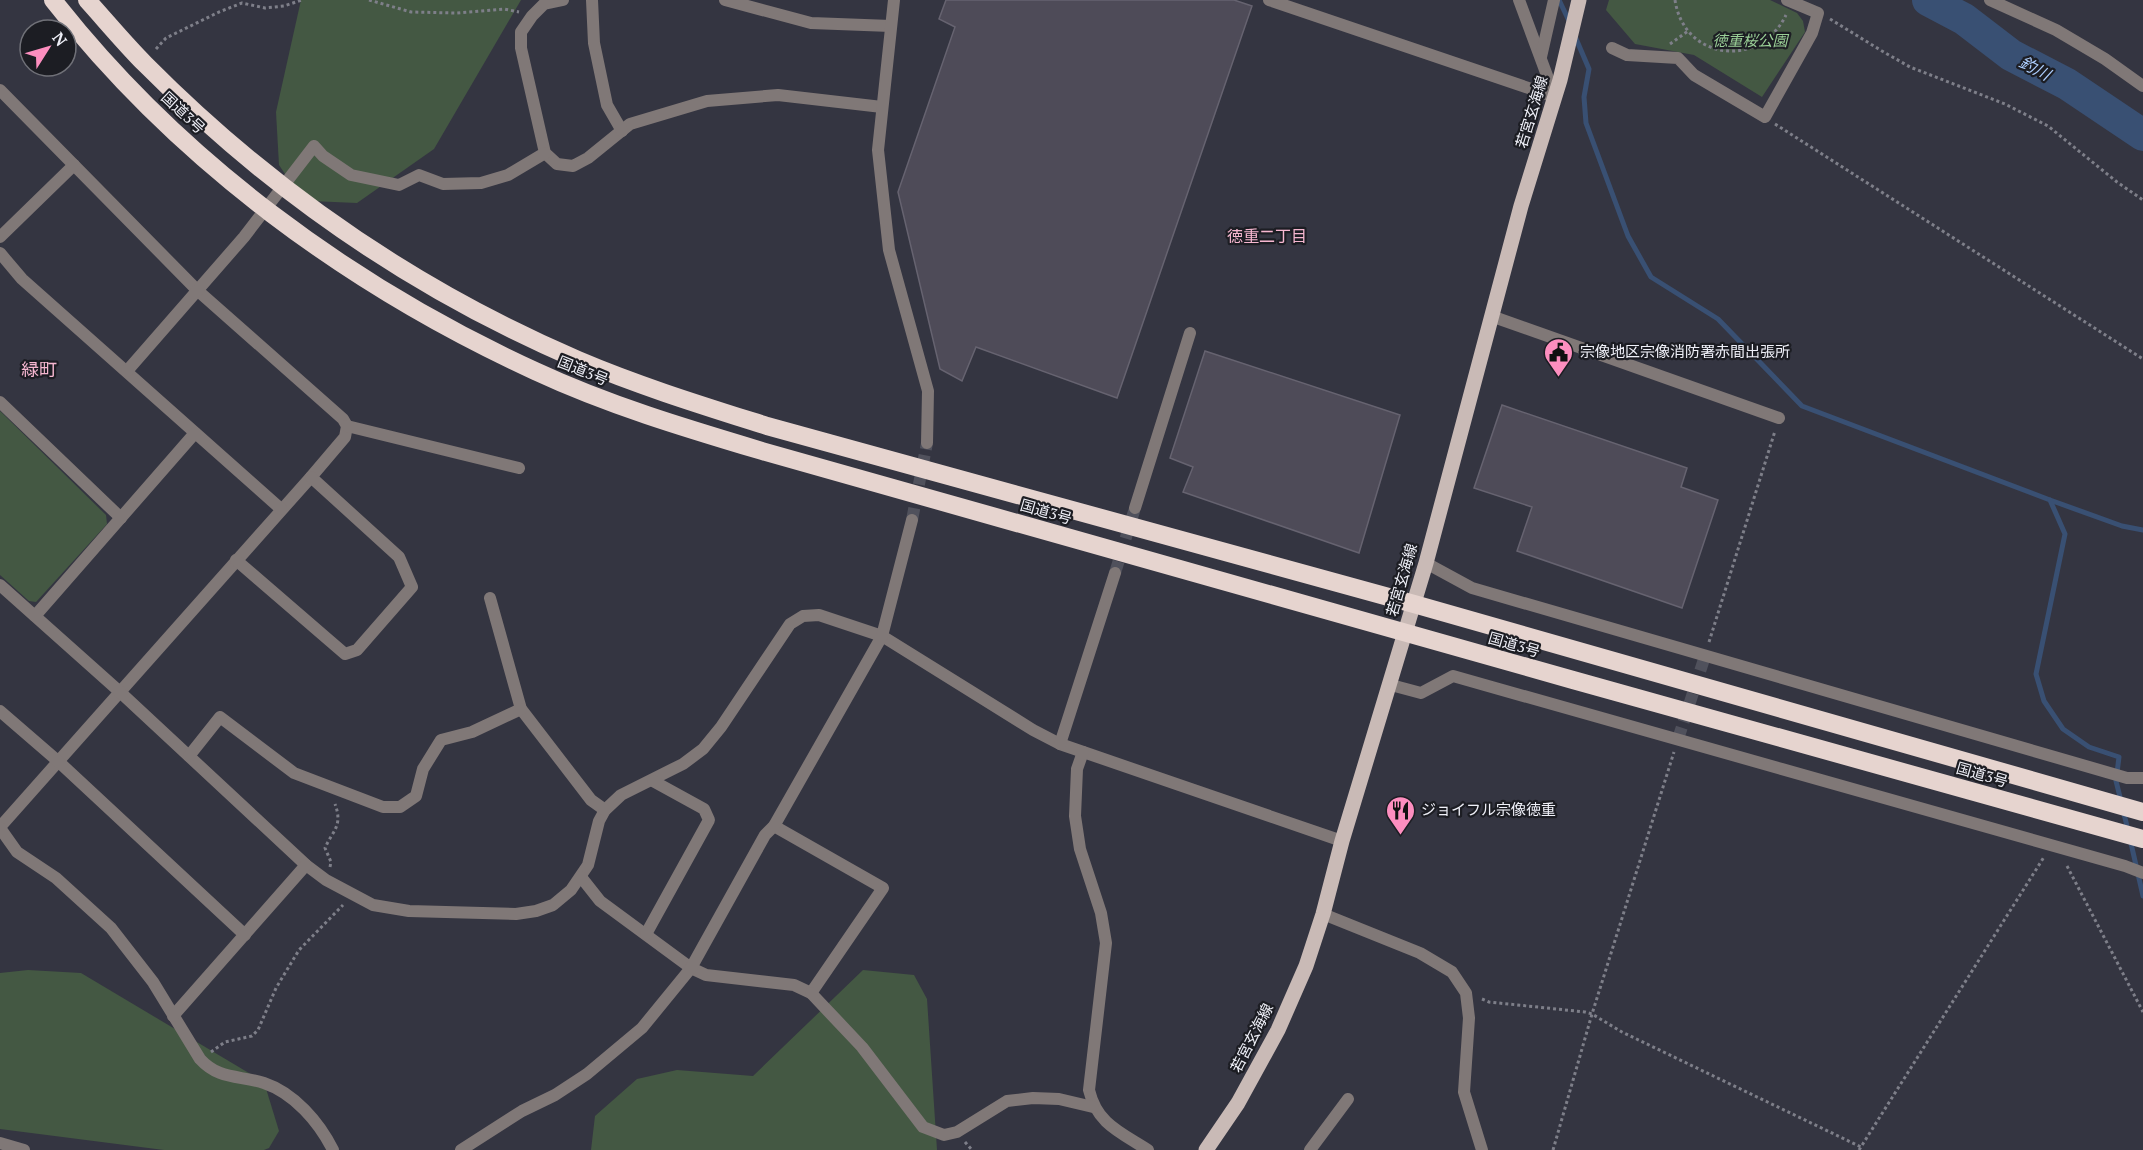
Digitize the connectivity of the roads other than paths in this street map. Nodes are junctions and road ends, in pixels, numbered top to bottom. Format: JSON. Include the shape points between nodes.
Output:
{"nodes":[{"id":1,"x":53,"y":0,"type":"edge"},
{"id":2,"x":87,"y":0,"type":"edge"},
{"id":3,"x":562,"y":0,"type":"edge"},
{"id":4,"x":592,"y":0,"type":"edge"},
{"id":5,"x":724,"y":0,"type":"edge"},
{"id":6,"x":894,"y":0,"type":"edge"},
{"id":7,"x":1269,"y":0,"type":"edge"},
{"id":8,"x":1519,"y":0,"type":"edge"},
{"id":9,"x":1554,"y":0,"type":"edge"},
{"id":10,"x":1579,"y":0,"type":"edge"},
{"id":11,"x":1990,"y":0,"type":"edge"},
{"id":12,"x":1789,"y":1,"type":"edge"},
{"id":13,"x":1301,"y":5,"type":"edge"},
{"id":14,"x":891,"y":26,"type":"junction"},
{"id":15,"x":1612,"y":48,"type":"dead end"},
{"id":16,"x":1541,"y":59,"type":"junction"},
{"id":17,"x":2143,"y":86,"type":"edge"},
{"id":18,"x":0,"y":90,"type":"edge"},
{"id":19,"x":1555,"y":97,"type":"junction"},
{"id":20,"x":882,"y":107,"type":"junction"},
{"id":21,"x":622,"y":131,"type":"junction"},
{"id":22,"x":545,"y":153,"type":"junction"},
{"id":23,"x":74,"y":165,"type":"junction"},
{"id":24,"x":0,"y":237,"type":"edge"},
{"id":25,"x":0,"y":253,"type":"edge"},
{"id":26,"x":197,"y":290,"type":"junction"},
{"id":27,"x":1491,"y":316,"type":"junction"},
{"id":28,"x":1190,"y":333,"type":"dead end"},
{"id":29,"x":127,"y":371,"type":"junction"},
{"id":30,"x":0,"y":402,"type":"edge"},
{"id":31,"x":1779,"y":418,"type":"road end"},
{"id":32,"x":347,"y":426,"type":"junction"},
{"id":33,"x":195,"y":433,"type":"junction"},
{"id":34,"x":927,"y":443,"type":"tunnel mouth"},
{"id":35,"x":519,"y":468,"type":"dead end"},
{"id":36,"x":311,"y":477,"type":"junction"},
{"id":37,"x":281,"y":508,"type":"junction"},
{"id":38,"x":1135,"y":508,"type":"tunnel mouth"},
{"id":39,"x":121,"y":518,"type":"junction"},
{"id":40,"x":912,"y":520,"type":"tunnel mouth"},
{"id":41,"x":236,"y":560,"type":"junction"},
{"id":42,"x":1426,"y":563,"type":"junction"},
{"id":43,"x":1115,"y":573,"type":"tunnel mouth"},
{"id":44,"x":0,"y":585,"type":"edge"},
{"id":45,"x":490,"y":598,"type":"dead end"},
{"id":46,"x":1414,"y":604,"type":"junction"},
{"id":47,"x":35,"y":616,"type":"junction"},
{"id":48,"x":1406,"y":633,"type":"junction"},
{"id":49,"x":882,"y":636,"type":"junction"},
{"id":50,"x":1391,"y":685,"type":"junction"},
{"id":51,"x":120,"y":692,"type":"junction"},
{"id":52,"x":520,"y":709,"type":"junction"},
{"id":53,"x":0,"y":711,"type":"edge"},
{"id":54,"x":1060,"y":744,"type":"junction"},
{"id":55,"x":1083,"y":752,"type":"junction"},
{"id":56,"x":189,"y":756,"type":"junction"},
{"id":57,"x":59,"y":762,"type":"junction"},
{"id":58,"x":2143,"y":778,"type":"edge"},
{"id":59,"x":653,"y":781,"type":"junction"},
{"id":60,"x":604,"y":810,"type":"junction"},
{"id":61,"x":2143,"y":812,"type":"edge"},
{"id":62,"x":774,"y":826,"type":"junction"},
{"id":63,"x":0,"y":827,"type":"edge"},
{"id":64,"x":2143,"y":839,"type":"edge"},
{"id":65,"x":1342,"y":841,"type":"junction"},
{"id":66,"x":306,"y":865,"type":"junction"},
{"id":67,"x":2143,"y":873,"type":"edge"},
{"id":68,"x":581,"y":877,"type":"junction"},
{"id":69,"x":1323,"y":914,"type":"junction"},
{"id":70,"x":646,"y":934,"type":"junction"},
{"id":71,"x":245,"y":935,"type":"junction"},
{"id":72,"x":691,"y":968,"type":"junction"},
{"id":73,"x":811,"y":993,"type":"junction"},
{"id":74,"x":173,"y":1016,"type":"junction"},
{"id":75,"x":1348,"y":1099,"type":"dead end"},
{"id":76,"x":1093,"y":1107,"type":"junction"},
{"id":77,"x":0,"y":1143,"type":"edge"},
{"id":78,"x":24,"y":1150,"type":"edge"},
{"id":79,"x":333,"y":1150,"type":"edge"},
{"id":80,"x":461,"y":1150,"type":"edge"},
{"id":81,"x":1148,"y":1150,"type":"edge"},
{"id":82,"x":1206,"y":1150,"type":"edge"},
{"id":83,"x":1310,"y":1150,"type":"edge"},
{"id":84,"x":1482,"y":1150,"type":"edge"}],
"edges":[{"from":1,"to":48,"type":"highway","name":"国道3号","via":[[166,123],[226,177],[338,262],[450,330],[536,372],[699,432]]},
{"from":2,"to":46,"type":"highway","name":"国道3号","via":[[144,63],[248,159],[348,235],[405,272],[528,338],[580,361],[767,426]]},
{"from":3,"to":22,"type":"street","via":[[544,4],[521,32],[521,48]]},
{"from":4,"to":21,"type":"street","via":[[594,43],[607,105]]},
{"from":5,"to":14,"type":"street","via":[[811,23]]},
{"from":6,"to":14,"type":"street"},
{"from":7,"to":13,"type":"street"},
{"from":8,"to":16,"type":"street"},
{"from":9,"to":16,"type":"street"},
{"from":10,"to":19,"type":"main road","name":"若宮玄海線"},
{"from":11,"to":17,"type":"street","via":[[2056,30]]},
{"from":12,"to":15,"type":"street","via":[[1818,13],[1812,33],[1765,117],[1694,75],[1678,58],[1627,55]]},
{"from":13,"to":19,"type":"street"},
{"from":14,"to":20,"type":"street"},
{"from":16,"to":19,"type":"street"},
{"from":18,"to":23,"type":"street"},
{"from":19,"to":27,"type":"main road","name":"若宮玄海線"},
{"from":20,"to":21,"type":"street","via":[[778,95],[716,100],[630,124]]},
{"from":20,"to":34,"type":"street","via":[[879,150],[889,250],[928,391]]},
{"from":21,"to":22,"type":"street","via":[[573,166],[557,164]]},
{"from":22,"to":26,"type":"street","via":[[508,175],[481,183],[443,184],[419,175],[399,185],[351,175],[314,146],[244,237]]},
{"from":23,"to":24,"type":"street"},
{"from":23,"to":26,"type":"street"},
{"from":25,"to":29,"type":"street","via":[[22,279]]},
{"from":26,"to":29,"type":"street"},
{"from":26,"to":32,"type":"street"},
{"from":27,"to":31,"type":"street"},
{"from":27,"to":42,"type":"main road","name":"若宮玄海線"},
{"from":28,"to":38,"type":"street"},
{"from":29,"to":33,"type":"street"},
{"from":30,"to":39,"type":"street"},
{"from":32,"to":35,"type":"street"},
{"from":32,"to":36,"type":"street","via":[[345,436]]},
{"from":33,"to":37,"type":"street"},
{"from":33,"to":39,"type":"street"},
{"from":36,"to":37,"type":"street"},
{"from":36,"to":41,"type":"street","via":[[399,557],[412,587],[357,650],[345,654]]},
{"from":37,"to":41,"type":"street"},
{"from":39,"to":47,"type":"street"},
{"from":40,"to":49,"type":"street"},
{"from":41,"to":51,"type":"street"},
{"from":42,"to":46,"type":"main road","name":"若宮玄海線"},
{"from":42,"to":58,"type":"street","via":[[1472,588],[2127,778]]},
{"from":43,"to":54,"type":"street"},
{"from":44,"to":47,"type":"street"},
{"from":45,"to":52,"type":"street"},
{"from":46,"to":48,"type":"main road","name":"若宮玄海線"},
{"from":46,"to":61,"type":"highway","name":"国道3号"},
{"from":47,"to":51,"type":"street"},
{"from":48,"to":50,"type":"main road","name":"若宮玄海線"},
{"from":48,"to":64,"type":"highway","name":"国道3号"},
{"from":49,"to":54,"type":"street"},
{"from":49,"to":59,"type":"street","via":[[819,615],[803,616],[790,624],[722,727],[703,749]]},
{"from":49,"to":62,"type":"street"},
{"from":50,"to":65,"type":"main road","name":"若宮玄海線"},
{"from":50,"to":67,"type":"street","via":[[1421,693],[1453,676]]},
{"from":51,"to":56,"type":"street"},
{"from":51,"to":57,"type":"street"},
{"from":52,"to":56,"type":"street","via":[[472,732],[441,741],[423,769],[416,796],[400,807],[383,807],[294,773],[220,717]]},
{"from":52,"to":60,"type":"street","via":[[591,800]]},
{"from":53,"to":57,"type":"street"},
{"from":54,"to":55,"type":"street"},
{"from":55,"to":65,"type":"street"},
{"from":55,"to":76,"type":"street","via":[[1077,769],[1074,816],[1106,943],[1089,1090]]},
{"from":56,"to":66,"type":"street"},
{"from":57,"to":63,"type":"street"},
{"from":57,"to":71,"type":"street"},
{"from":59,"to":60,"type":"street","via":[[621,795]]},
{"from":59,"to":70,"type":"street","via":[[704,809],[709,820]]},
{"from":60,"to":68,"type":"street"},
{"from":62,"to":72,"type":"street","via":[[765,835]]},
{"from":62,"to":73,"type":"street","via":[[883,888]]},
{"from":63,"to":74,"type":"street","via":[[17,852],[56,878],[111,928],[153,982]]},
{"from":65,"to":69,"type":"main road","name":"若宮玄海線"},
{"from":66,"to":68,"type":"street","via":[[373,905],[409,911],[516,914],[553,905]]},
{"from":66,"to":71,"type":"street"},
{"from":68,"to":70,"type":"street","via":[[600,901]]},
{"from":69,"to":82,"type":"main road","name":"若宮玄海線","via":[[1278,1030],[1238,1103]]},
{"from":69,"to":84,"type":"street","via":[[1420,953],[1452,972],[1466,993],[1464,1092]]},
{"from":70,"to":72,"type":"street"},
{"from":71,"to":74,"type":"street"},
{"from":72,"to":73,"type":"street","via":[[706,975],[794,985]]},
{"from":72,"to":80,"type":"street","via":[[642,1028],[587,1074]]},
{"from":73,"to":76,"type":"street","via":[[862,1047],[923,1127],[944,1135],[957,1132],[1007,1101],[1059,1099]]},
{"from":74,"to":79,"type":"street","via":[[209,1069],[264,1083],[286,1095],[318,1125]]},
{"from":75,"to":83,"type":"street"},
{"from":76,"to":81,"type":"street","via":[[1108,1125]]},
{"from":77,"to":78,"type":"street"}]}
